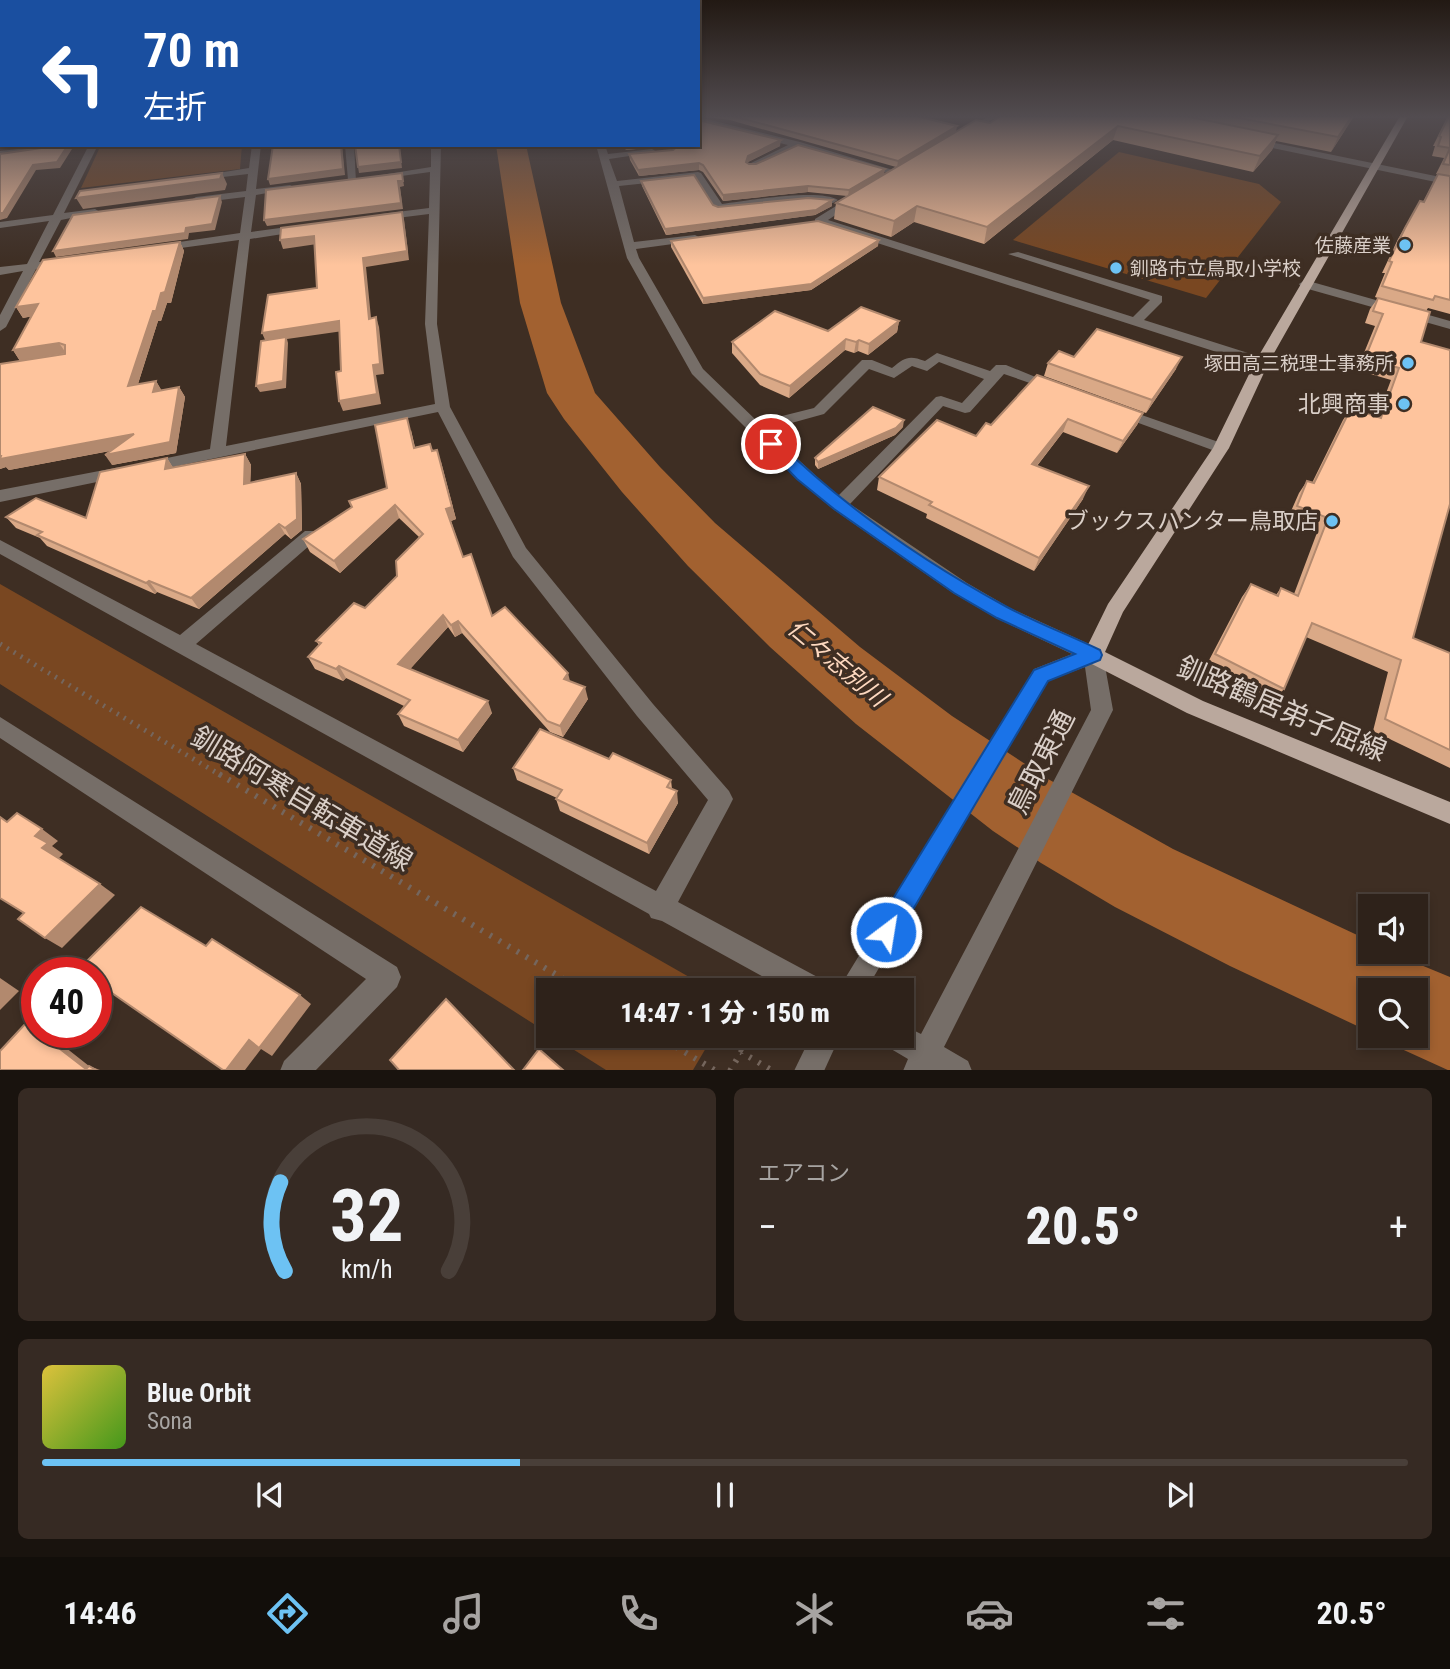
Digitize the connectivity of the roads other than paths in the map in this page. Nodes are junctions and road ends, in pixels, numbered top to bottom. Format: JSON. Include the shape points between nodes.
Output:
{"nodes":[{"id":1,"x":84,"y":166,"type":"edge"},
{"id":2,"x":254,"y":166,"type":"edge"},
{"id":3,"x":351,"y":166,"type":"edge"},
{"id":4,"x":435,"y":166,"type":"edge"},
{"id":5,"x":607,"y":166,"type":"edge"},
{"id":6,"x":890,"y":166,"type":"edge"},
{"id":7,"x":1374,"y":166,"type":"joint"},
{"id":8,"x":435,"y":169,"type":"junction"},
{"id":9,"x":254,"y":170,"type":"junction"},
{"id":10,"x":188,"y":178,"type":"edge"},
{"id":11,"x":353,"y":180,"type":"junction"},
{"id":12,"x":886,"y":180,"type":"edge"},
{"id":13,"x":340,"y":181,"type":"edge"},
{"id":14,"x":1450,"y":182,"type":"edge"},
{"id":15,"x":613,"y":184,"type":"junction"},
{"id":16,"x":302,"y":186,"type":"edge"},
{"id":17,"x":83,"y":191,"type":"edge"},
{"id":18,"x":70,"y":193,"type":"junction"},
{"id":19,"x":251,"y":193,"type":"junction"},
{"id":20,"x":862,"y":195,"type":"edge"},
{"id":21,"x":182,"y":201,"type":"edge"},
{"id":22,"x":850,"y":202,"type":"junction"},
{"id":23,"x":113,"y":210,"type":"edge"},
{"id":24,"x":434,"y":210,"type":"junction"},
{"id":25,"x":58,"y":217,"type":"junction"},
{"id":26,"x":367,"y":219,"type":"edge"},
{"id":27,"x":819,"y":221,"type":"junction"},
{"id":28,"x":806,"y":223,"type":"edge"},
{"id":29,"x":0,"y":225,"type":"edge"},
{"id":30,"x":313,"y":227,"type":"edge"},
{"id":31,"x":246,"y":236,"type":"junction"},
{"id":32,"x":711,"y":236,"type":"edge"},
{"id":33,"x":630,"y":246,"type":"junction"},
{"id":34,"x":153,"y":249,"type":"edge"},
{"id":35,"x":1014,"y":254,"type":"dead end"},
{"id":36,"x":73,"y":260,"type":"edge"},
{"id":37,"x":33,"y":266,"type":"junction"},
{"id":38,"x":0,"y":271,"type":"edge"},
{"id":39,"x":1305,"y":284,"type":"junction"},
{"id":40,"x":1136,"y":321,"type":"junction"},
{"id":41,"x":1450,"y":325,"type":"edge"},
{"id":42,"x":0,"y":327,"type":"edge"},
{"id":43,"x":1262,"y":362,"type":"junction"},
{"id":44,"x":993,"y":377,"type":"junction"},
{"id":45,"x":1065,"y":392,"type":"edge"},
{"id":46,"x":1104,"y":406,"type":"edge"},
{"id":47,"x":443,"y":407,"type":"junction"},
{"id":48,"x":755,"y":428,"type":"junction"},
{"id":49,"x":1221,"y":448,"type":"junction"},
{"id":50,"x":216,"y":453,"type":"junction"},
{"id":51,"x":0,"y":496,"type":"edge"},
{"id":52,"x":839,"y":505,"type":"junction"},
{"id":53,"x":311,"y":536,"type":"edge"},
{"id":54,"x":0,"y":546,"type":"edge"},
{"id":55,"x":181,"y":645,"type":"junction"},
{"id":56,"x":1093,"y":655,"type":"junction"},
{"id":57,"x":0,"y":726,"type":"edge"},
{"id":58,"x":1450,"y":813,"type":"edge"},
{"id":59,"x":660,"y":909,"type":"junction"},
{"id":60,"x":790,"y":978,"type":"edge"},
{"id":61,"x":858,"y":978,"type":"edge"},
{"id":62,"x":819,"y":1048,"type":"edge"},
{"id":63,"x":908,"y":1048,"type":"edge"},
{"id":64,"x":921,"y":1061,"type":"edge"},
{"id":65,"x":294,"y":1070,"type":"edge"},
{"id":66,"x":807,"y":1070,"type":"edge"},
{"id":67,"x":958,"y":1070,"type":"edge"}],
"edges":[{"from":1,"to":18,"type":"street"},
{"from":2,"to":9,"type":"street"},
{"from":3,"to":11,"type":"street"},
{"from":4,"to":8,"type":"street"},
{"from":5,"to":15,"type":"street"},
{"from":6,"to":12,"type":"street","via":[[903,169]]},
{"from":7,"to":14,"type":"street"},
{"from":7,"to":39,"type":"main road"},
{"from":8,"to":11,"type":"street"},
{"from":8,"to":24,"type":"street"},
{"from":9,"to":10,"type":"street"},
{"from":9,"to":19,"type":"street"},
{"from":11,"to":13,"type":"street"},
{"from":15,"to":22,"type":"street","via":[[698,175],[719,207],[808,198]]},
{"from":15,"to":33,"type":"street"},
{"from":16,"to":19,"type":"street"},
{"from":17,"to":18,"type":"street"},
{"from":18,"to":25,"type":"street"},
{"from":19,"to":21,"type":"street"},
{"from":19,"to":31,"type":"street"},
{"from":20,"to":22,"type":"street"},
{"from":22,"to":27,"type":"street"},
{"from":23,"to":25,"type":"street"},
{"from":24,"to":26,"type":"street"},
{"from":24,"to":47,"type":"street","via":[[431,324]]},
{"from":25,"to":29,"type":"street"},
{"from":25,"to":37,"type":"street"},
{"from":27,"to":28,"type":"street"},
{"from":27,"to":40,"type":"street"},
{"from":30,"to":31,"type":"street"},
{"from":31,"to":34,"type":"street"},
{"from":31,"to":50,"type":"street"},
{"from":32,"to":33,"type":"street"},
{"from":33,"to":48,"type":"street","via":[[697,371]]},
{"from":35,"to":40,"type":"street","via":[[1158,299]]},
{"from":36,"to":37,"type":"street"},
{"from":37,"to":38,"type":"street"},
{"from":37,"to":42,"type":"street"},
{"from":39,"to":41,"type":"street"},
{"from":39,"to":43,"type":"main road"},
{"from":40,"to":43,"type":"street"},
{"from":43,"to":49,"type":"main road"},
{"from":44,"to":45,"type":"street","via":[[1001,368]]},
{"from":44,"to":48,"type":"street","via":[[937,357],[927,367],[910,360],[894,374],[867,363],[818,411]]},
{"from":44,"to":52,"type":"street","via":[[965,410],[941,400]]},
{"from":46,"to":49,"type":"street"},
{"from":47,"to":50,"type":"street"},
{"from":47,"to":59,"type":"street","via":[[520,552],[721,799]]},
{"from":48,"to":52,"type":"street"},
{"from":49,"to":56,"type":"main road","via":[[1115,609]]},
{"from":50,"to":51,"type":"street"},
{"from":52,"to":56,"type":"street","via":[[960,588]]},
{"from":53,"to":55,"type":"street"},
{"from":54,"to":55,"type":"street"},
{"from":55,"to":59,"type":"street"},
{"from":56,"to":58,"type":"main road","name":"釧路鶴居弟子屈線","via":[[1195,707]]},
{"from":56,"to":61,"type":"street","name":"鳥取東通","via":[[1041,675]]},
{"from":56,"to":64,"type":"street","name":"鳥取東通","via":[[1102,710]]},
{"from":57,"to":65,"type":"street","via":[[387,977]]},
{"from":59,"to":60,"type":"street"},
{"from":62,"to":66,"type":"street"},
{"from":63,"to":64,"type":"street"},
{"from":64,"to":67,"type":"street"}]}
